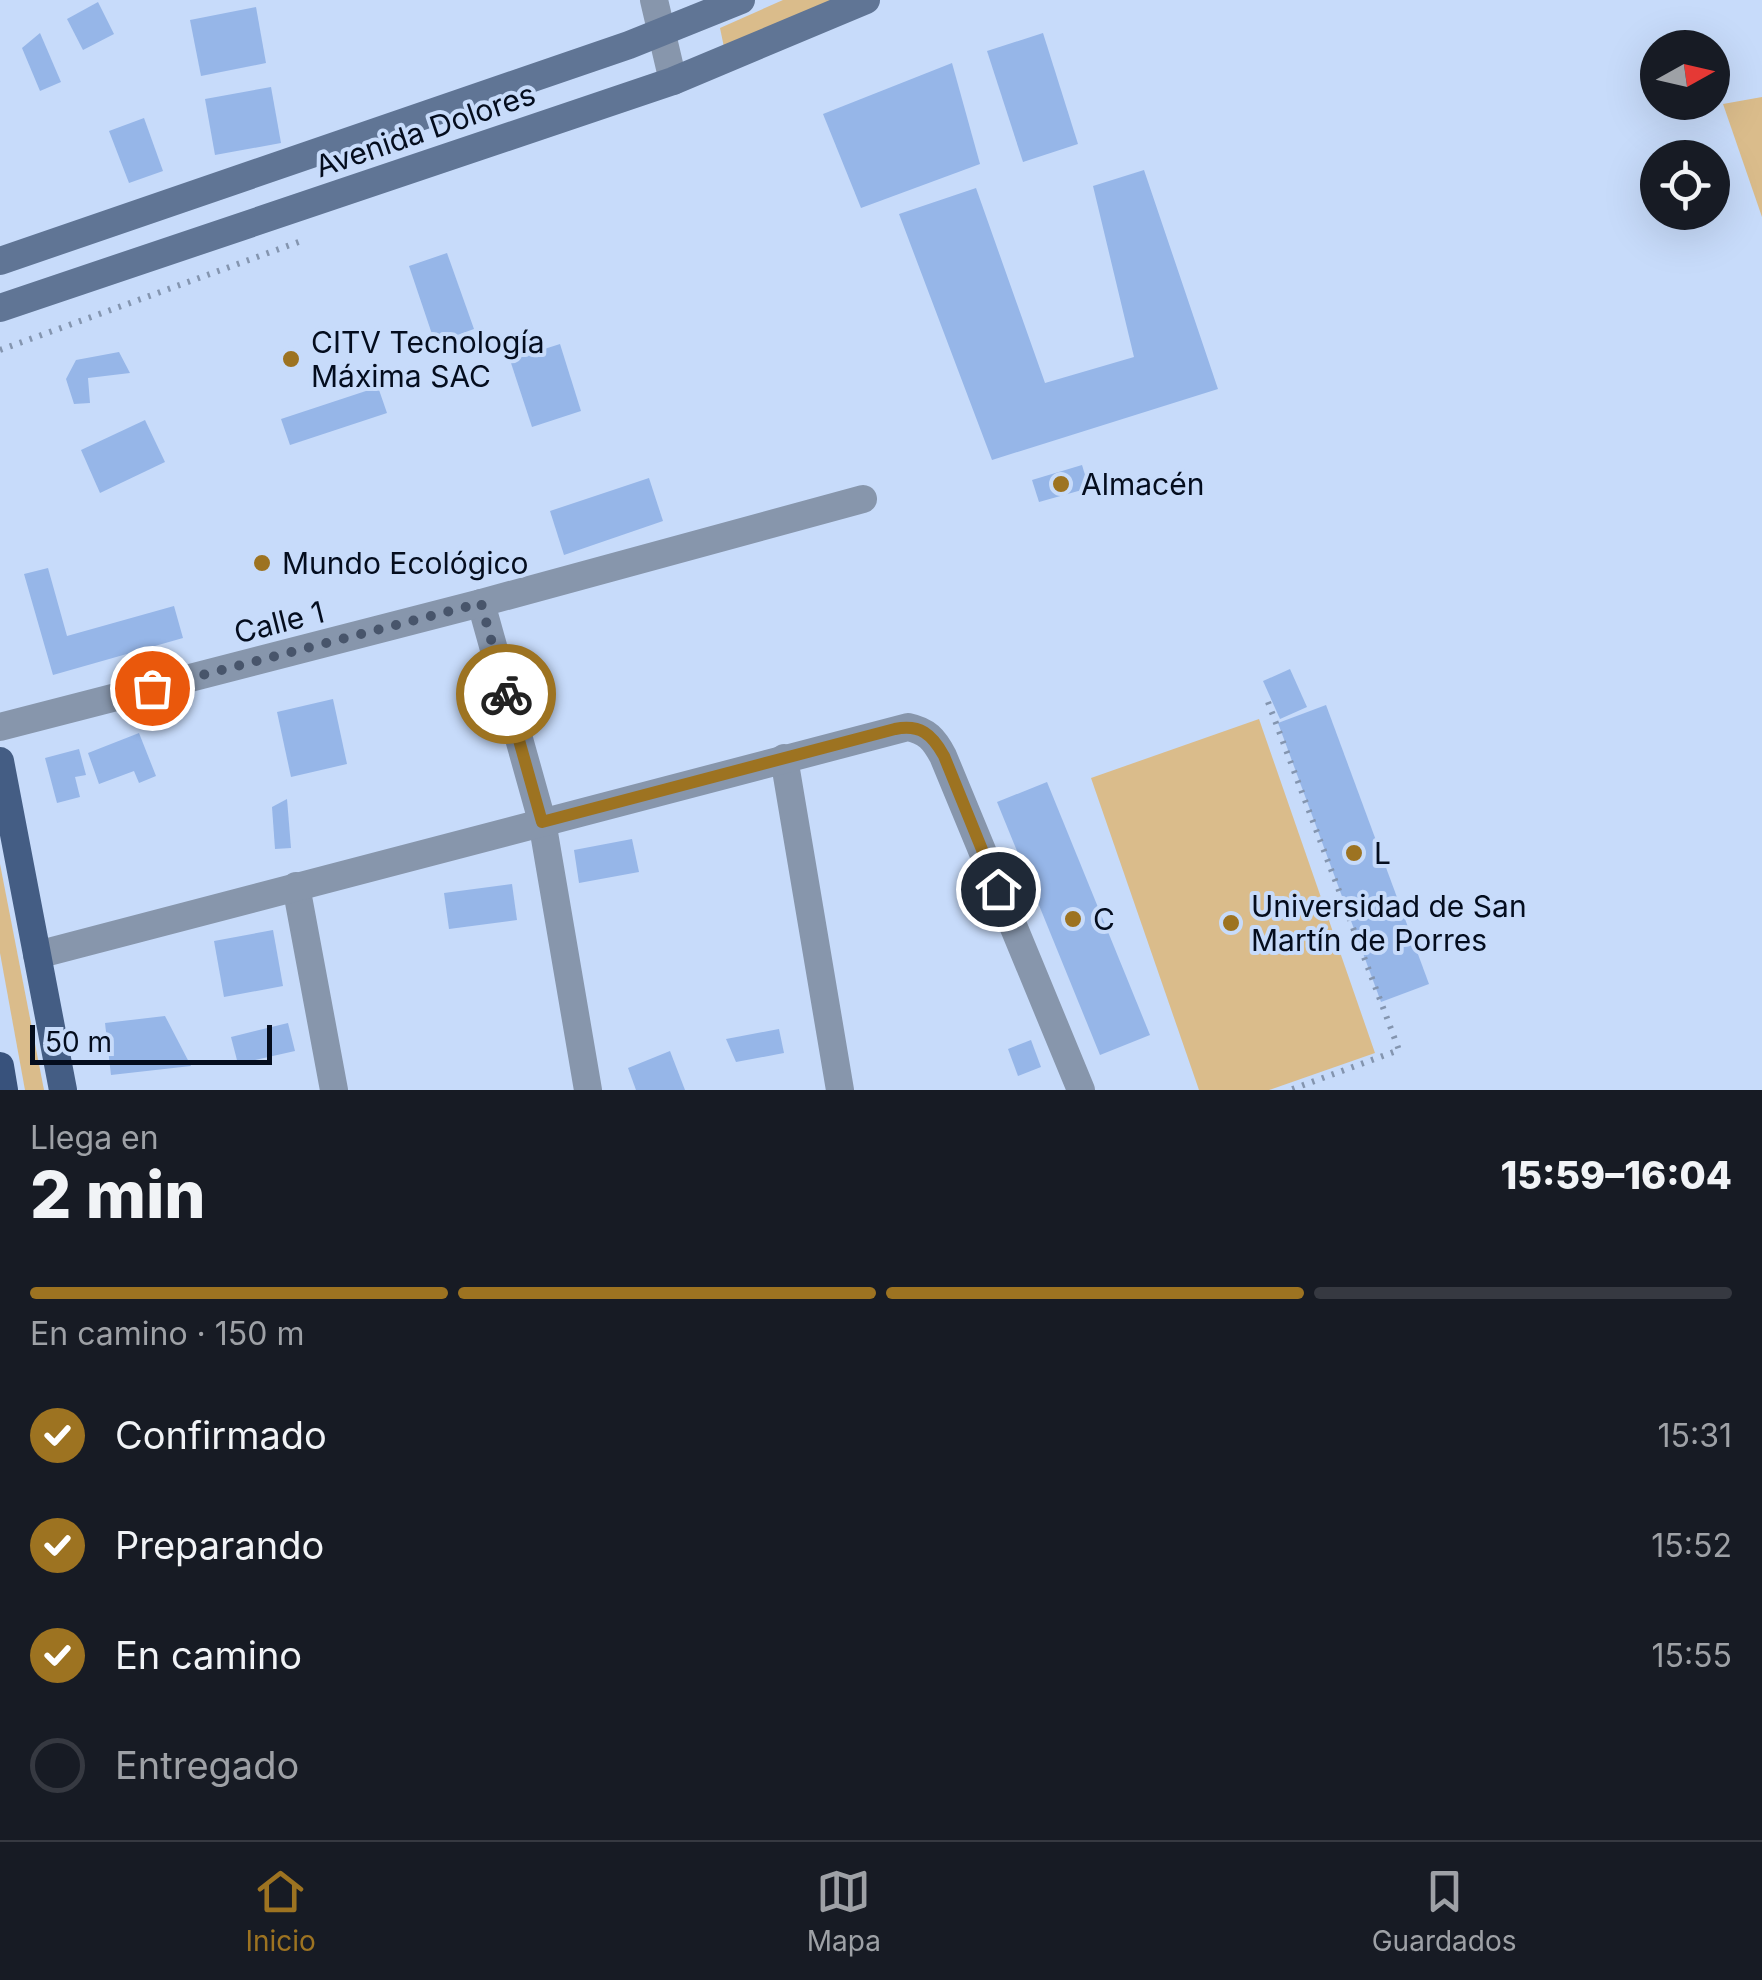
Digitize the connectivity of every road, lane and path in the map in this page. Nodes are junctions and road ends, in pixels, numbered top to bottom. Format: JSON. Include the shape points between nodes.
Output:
{"nodes":[{"id":1,"x":654,"y":0,"type":"edge"},
{"id":2,"x":741,"y":0,"type":"edge"},
{"id":3,"x":866,"y":0,"type":"edge"},
{"id":4,"x":662,"y":32,"type":"junction"},
{"id":5,"x":673,"y":81,"type":"junction"},
{"id":6,"x":0,"y":261,"type":"edge"},
{"id":7,"x":0,"y":308,"type":"edge"},
{"id":8,"x":864,"y":499,"type":"dead end"},
{"id":9,"x":481,"y":603,"type":"junction"},
{"id":10,"x":1268,"y":702,"type":"dead end"},
{"id":11,"x":0,"y":726,"type":"edge"},
{"id":12,"x":784,"y":758,"type":"junction"},
{"id":13,"x":0,"y":762,"type":"edge"},
{"id":14,"x":542,"y":822,"type":"junction"},
{"id":15,"x":296,"y":886,"type":"junction"},
{"id":16,"x":37,"y":954,"type":"junction"},
{"id":17,"x":0,"y":1066,"type":"edge"},
{"id":18,"x":4,"y":1090,"type":"edge"},
{"id":19,"x":63,"y":1090,"type":"edge"},
{"id":20,"x":334,"y":1090,"type":"edge"},
{"id":21,"x":588,"y":1090,"type":"edge"},
{"id":22,"x":840,"y":1090,"type":"edge"},
{"id":23,"x":1081,"y":1090,"type":"edge"},
{"id":24,"x":1290,"y":1090,"type":"edge"}],
"edges":[{"from":1,"to":4,"type":"street"},
{"from":2,"to":4,"type":"main road","name":"Avenida Dolores"},
{"from":3,"to":5,"type":"main road","name":"Avenida Dolores"},
{"from":4,"to":5,"type":"street"},
{"from":4,"to":6,"type":"main road","name":"Avenida Dolores"},
{"from":5,"to":7,"type":"main road","name":"Avenida Dolores"},
{"from":8,"to":9,"type":"street","name":"Calle 1"},
{"from":9,"to":11,"type":"street","name":"Calle 1"},
{"from":9,"to":14,"type":"street"},
{"from":10,"to":24,"type":"path","via":[[1399,1050]]},
{"from":12,"to":14,"type":"street"},
{"from":12,"to":22,"type":"street"},
{"from":12,"to":23,"type":"street","via":[[908,726],[936,741]]},
{"from":13,"to":16,"type":"main road"},
{"from":14,"to":15,"type":"street"},
{"from":14,"to":21,"type":"street"},
{"from":15,"to":16,"type":"street"},
{"from":15,"to":20,"type":"street"},
{"from":16,"to":19,"type":"main road"},
{"from":17,"to":18,"type":"highway"}]}
